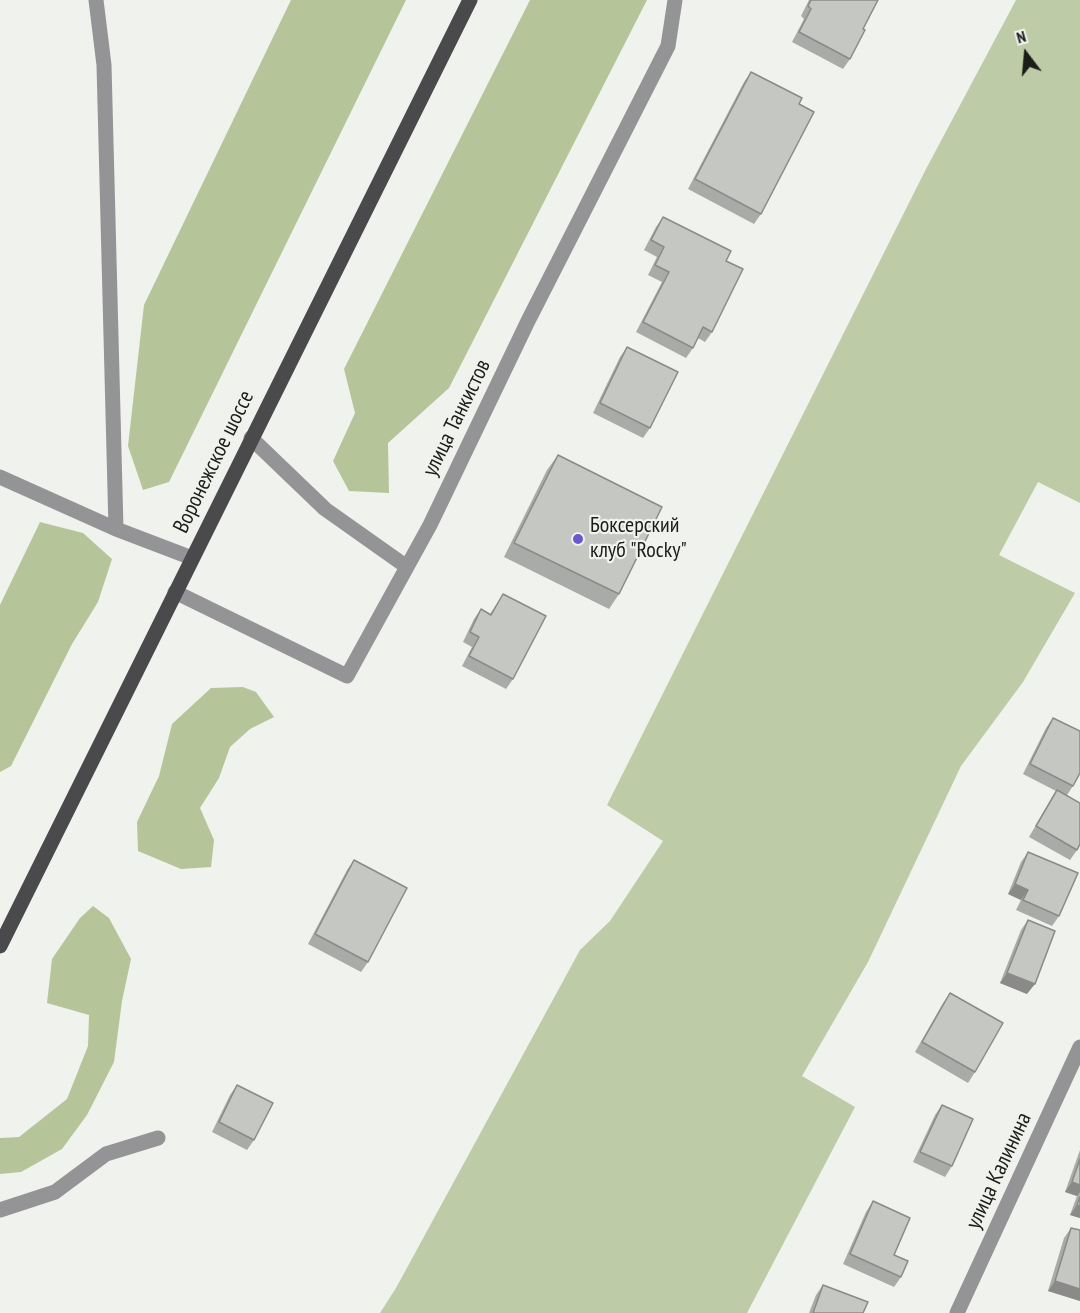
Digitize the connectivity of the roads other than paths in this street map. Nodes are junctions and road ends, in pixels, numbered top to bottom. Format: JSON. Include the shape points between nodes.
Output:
{"nodes":[{"id":1,"x":96,"y":0,"type":"edge"},
{"id":2,"x":470,"y":0,"type":"edge"},
{"id":3,"x":675,"y":0,"type":"edge"},
{"id":4,"x":251,"y":438,"type":"junction"},
{"id":5,"x":0,"y":477,"type":"edge"},
{"id":6,"x":116,"y":529,"type":"junction"},
{"id":7,"x":192,"y":558,"type":"junction"},
{"id":8,"x":407,"y":567,"type":"junction"},
{"id":9,"x":175,"y":592,"type":"junction"},
{"id":10,"x":0,"y":946,"type":"edge"},
{"id":11,"x":1080,"y":1047,"type":"edge"},
{"id":12,"x":158,"y":1138,"type":"dead end"},
{"id":13,"x":0,"y":1210,"type":"edge"},
{"id":14,"x":957,"y":1313,"type":"edge"}],
"edges":[{"from":1,"to":6,"type":"street","via":[[104,65]]},
{"from":2,"to":4,"type":"main road","name":"Воронежское шоссе"},
{"from":3,"to":8,"type":"street","name":"улица Танкистов","via":[[668,46]]},
{"from":4,"to":7,"type":"main road","name":"Воронежское шоссе"},
{"from":4,"to":8,"type":"street","via":[[325,509]]},
{"from":5,"to":6,"type":"street"},
{"from":6,"to":7,"type":"street"},
{"from":7,"to":9,"type":"main road","name":"Воронежское шоссе"},
{"from":8,"to":9,"type":"street","name":"улица Танкистов","via":[[347,676]]},
{"from":9,"to":10,"type":"main road","name":"Воронежское шоссе"},
{"from":11,"to":14,"type":"street","name":"улица Калинина"},
{"from":12,"to":13,"type":"street","via":[[106,1154],[55,1192]]}]}
